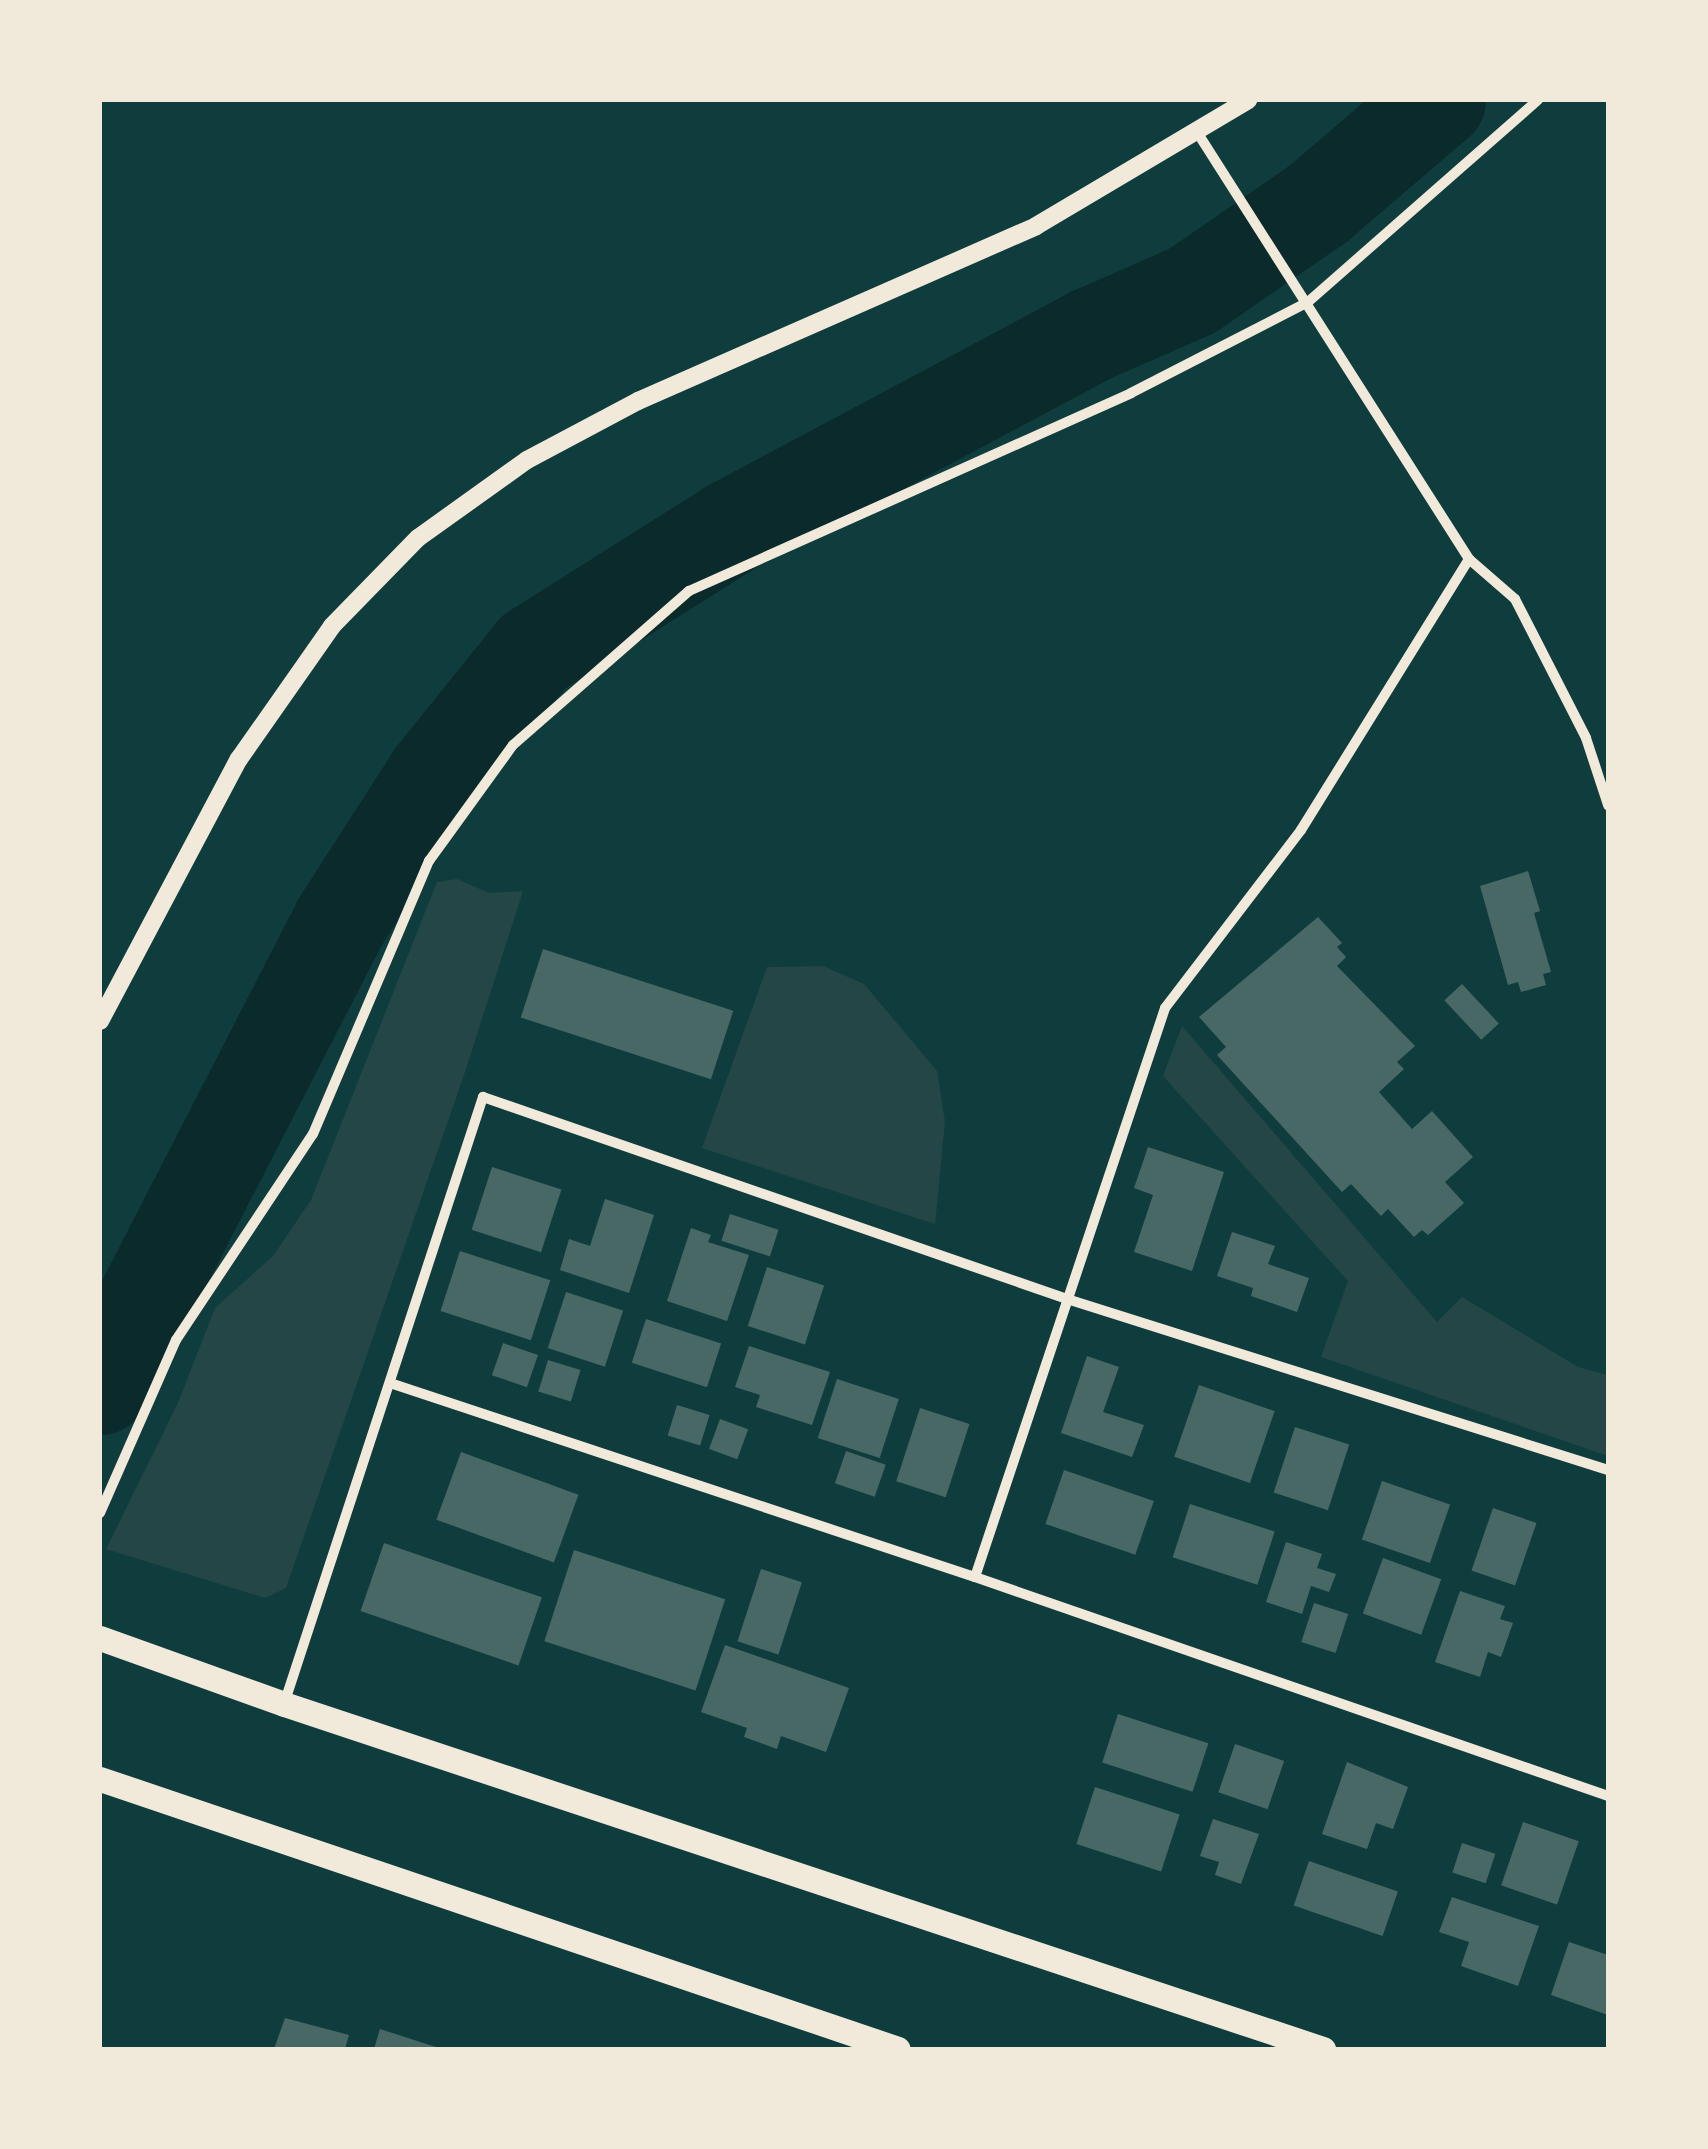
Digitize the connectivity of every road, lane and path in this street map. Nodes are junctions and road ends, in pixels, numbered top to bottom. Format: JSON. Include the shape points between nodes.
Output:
{"nodes":[{"id":1,"x":1248,"y":100,"type":"edge"},
{"id":2,"x":1538,"y":100,"type":"edge"},
{"id":3,"x":1197,"y":132,"type":"junction"},
{"id":4,"x":1308,"y":302,"type":"junction"},
{"id":5,"x":1469,"y":559,"type":"junction"},
{"id":6,"x":1608,"y":805,"type":"edge"},
{"id":7,"x":100,"y":1021,"type":"edge"},
{"id":8,"x":1068,"y":1299,"type":"junction"},
{"id":9,"x":390,"y":1382,"type":"junction"},
{"id":10,"x":1608,"y":1470,"type":"edge"},
{"id":11,"x":100,"y":1513,"type":"edge"},
{"id":12,"x":975,"y":1577,"type":"junction"},
{"id":13,"x":100,"y":1638,"type":"edge"},
{"id":14,"x":284,"y":1704,"type":"junction"},
{"id":15,"x":100,"y":1779,"type":"edge"},
{"id":16,"x":1608,"y":1796,"type":"edge"},
{"id":17,"x":894,"y":2048,"type":"edge"},
{"id":18,"x":1323,"y":2049,"type":"edge"}],
"edges":[{"from":1,"to":3,"type":"street"},
{"from":2,"to":4,"type":"street"},
{"from":3,"to":4,"type":"street"},
{"from":3,"to":7,"type":"street","via":[[1036,226],[638,401],[526,460],[418,538],[332,626],[239,759]]},
{"from":4,"to":5,"type":"street"},
{"from":4,"to":11,"type":"street","via":[[1131,393],[689,592],[513,745],[428,861],[313,1134],[176,1340]]},
{"from":5,"to":6,"type":"street","via":[[1514,599],[1586,738]]},
{"from":5,"to":8,"type":"street","via":[[1301,830],[1165,1008]]},
{"from":8,"to":9,"type":"street","via":[[483,1097]]},
{"from":8,"to":10,"type":"street"},
{"from":8,"to":12,"type":"street"},
{"from":9,"to":12,"type":"street"},
{"from":9,"to":14,"type":"street"},
{"from":12,"to":16,"type":"street"},
{"from":13,"to":14,"type":"main road"},
{"from":14,"to":18,"type":"main road"},
{"from":15,"to":17,"type":"main road"}]}
